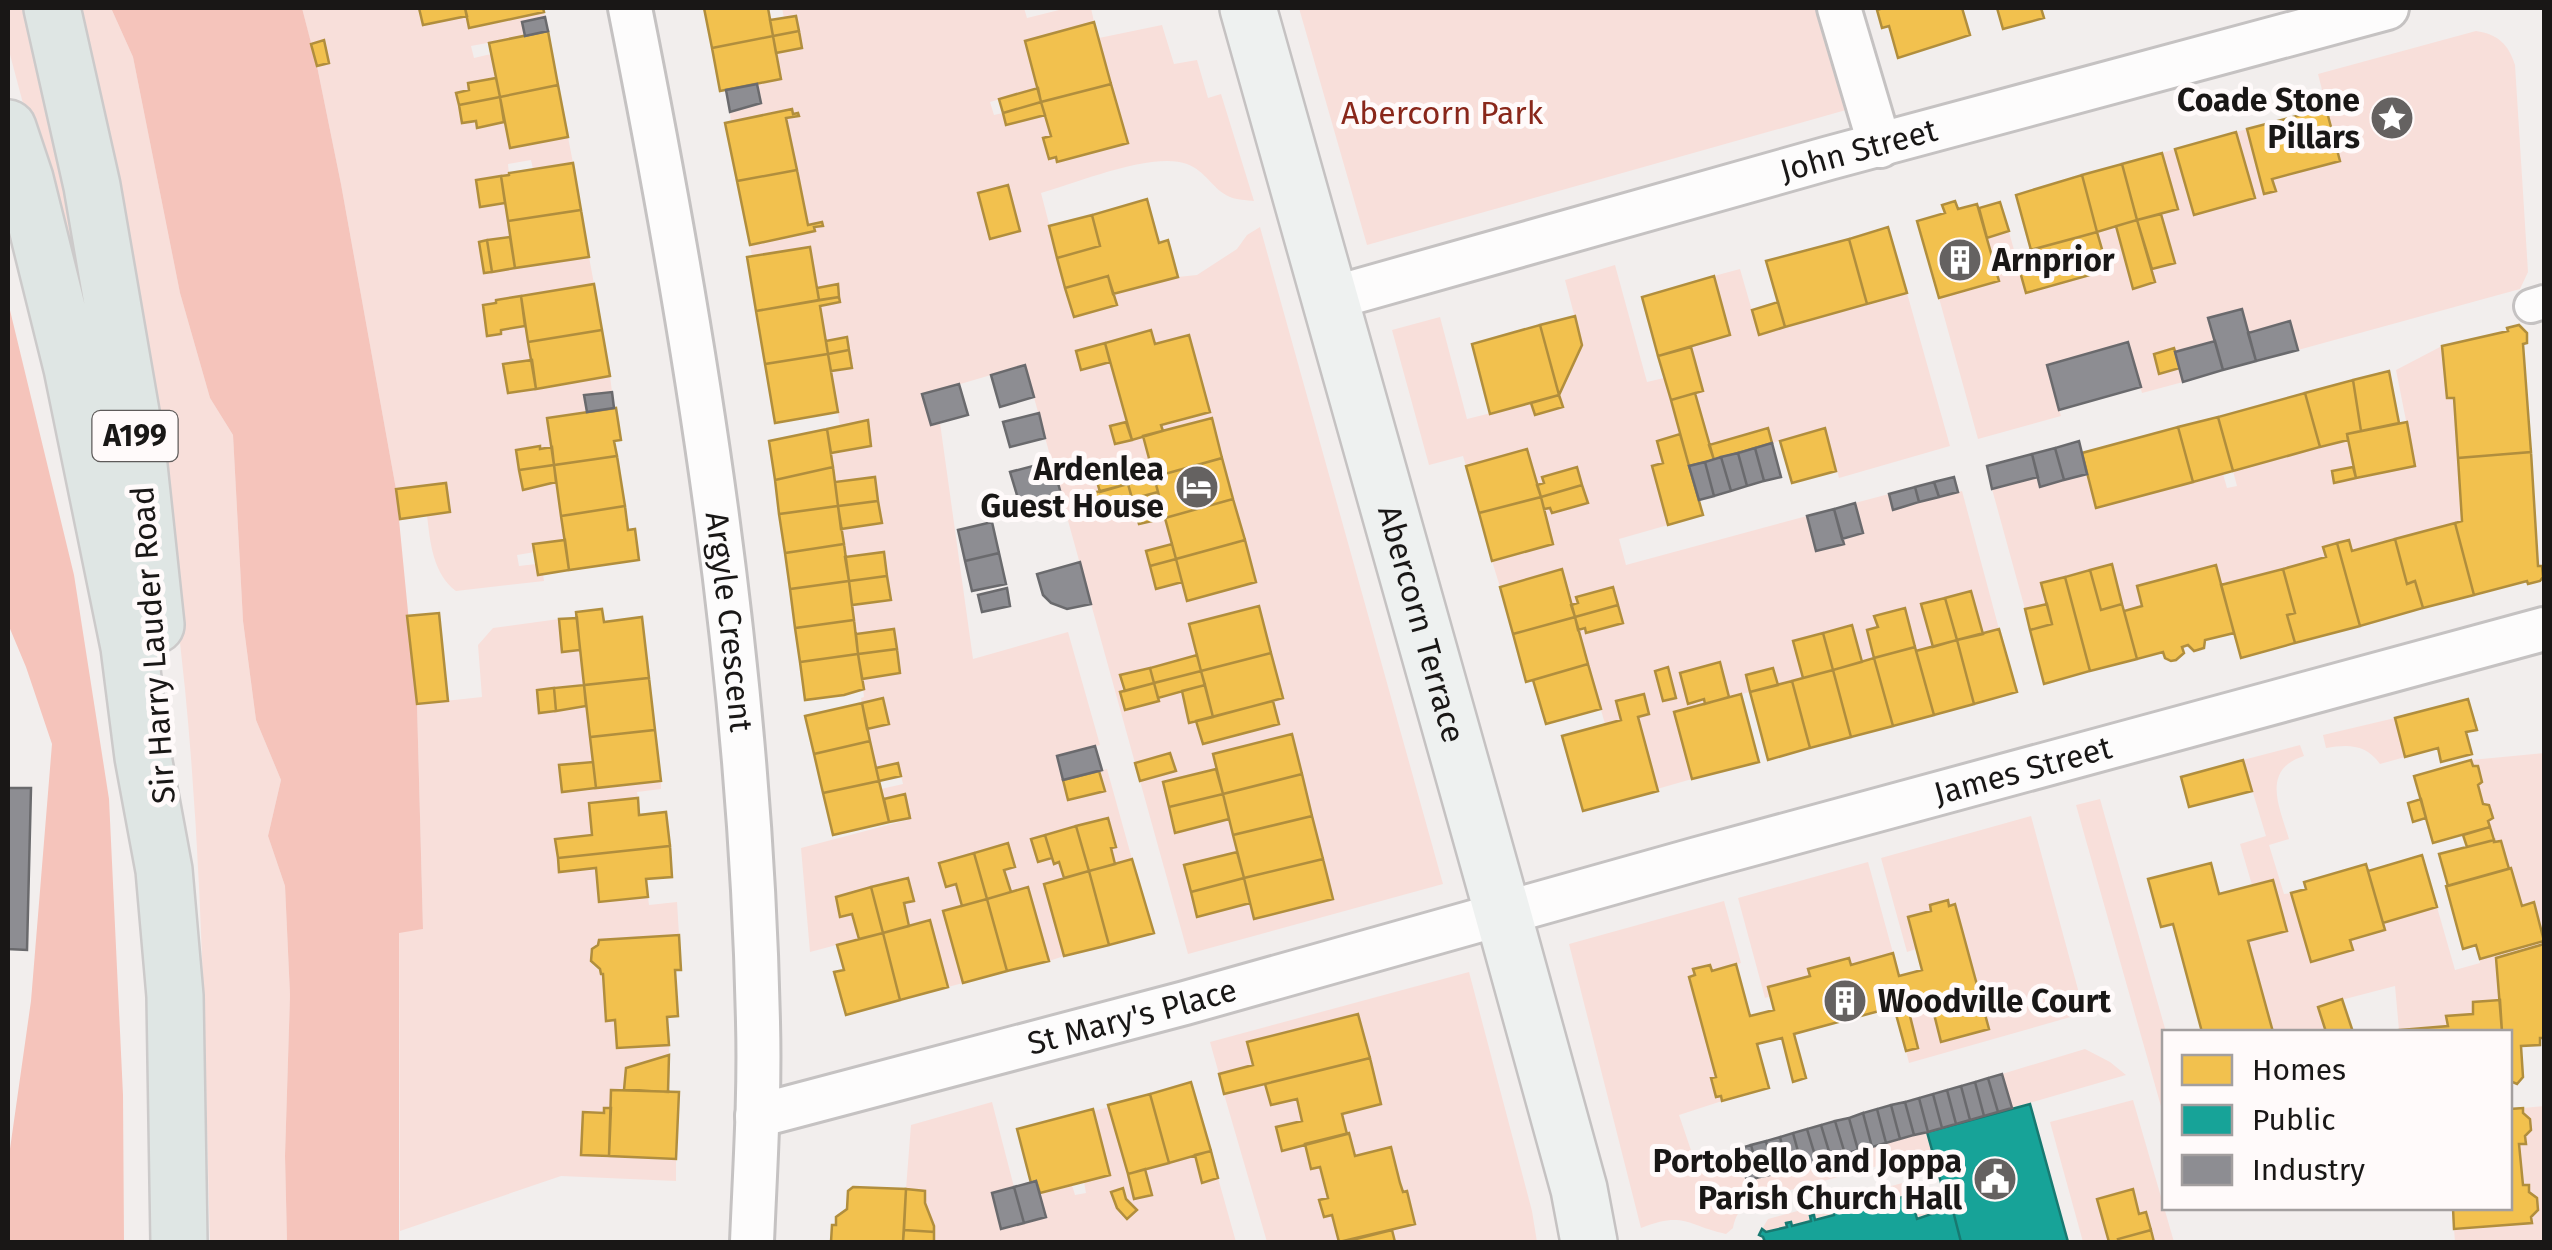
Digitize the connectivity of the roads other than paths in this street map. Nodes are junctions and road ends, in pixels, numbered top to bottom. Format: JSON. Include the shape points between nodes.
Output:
{"nodes":[{"id":1,"x":52,"y":8,"type":"edge"},
{"id":2,"x":630,"y":8,"type":"edge"},
{"id":3,"x":1248,"y":8,"type":"edge"},
{"id":4,"x":1839,"y":8,"type":"edge"},
{"id":5,"x":2387,"y":8,"type":"edge"},
{"id":6,"x":8,"y":128,"type":"edge"},
{"id":7,"x":1880,"y":146,"type":"junction"},
{"id":8,"x":1329,"y":298,"type":"junction"},
{"id":9,"x":2544,"y":629,"type":"edge"},
{"id":10,"x":164,"y":870,"type":"junction"},
{"id":11,"x":1503,"y":914,"type":"junction"},
{"id":12,"x":757,"y":1116,"type":"junction"},
{"id":13,"x":179,"y":1242,"type":"edge"},
{"id":14,"x":752,"y":1242,"type":"edge"},
{"id":15,"x":1590,"y":1242,"type":"edge"}],
"edges":[{"from":1,"to":10,"type":"main road","name":"Sir Harry Lauder Road","number":"A199","via":[[92,186],[137,446],[168,766]]},
{"from":2,"to":12,"type":"street","name":"Argyle Crescent","via":[[688,311],[726,570],[751,862]]},
{"from":3,"to":8,"type":"main road","name":"Abercorn Terrace"},
{"from":4,"to":7,"type":"street"},
{"from":5,"to":7,"type":"street","name":"John Street"},
{"from":6,"to":10,"type":"main road","name":"Sir Harry Lauder Road","number":"A199","via":[[72,368]]},
{"from":7,"to":8,"type":"street","name":"John Street"},
{"from":8,"to":11,"type":"main road","name":"Abercorn Terrace"},
{"from":9,"to":11,"type":"street","name":"James Street"},
{"from":10,"to":13,"type":"main road","name":"Sir Harry Lauder Road","number":"A199"},
{"from":11,"to":12,"type":"street","name":"St Mary's Place"},
{"from":11,"to":15,"type":"main road","name":"Abercorn Terrace"},
{"from":12,"to":14,"type":"street","name":"Argyle Crescent"}]}
